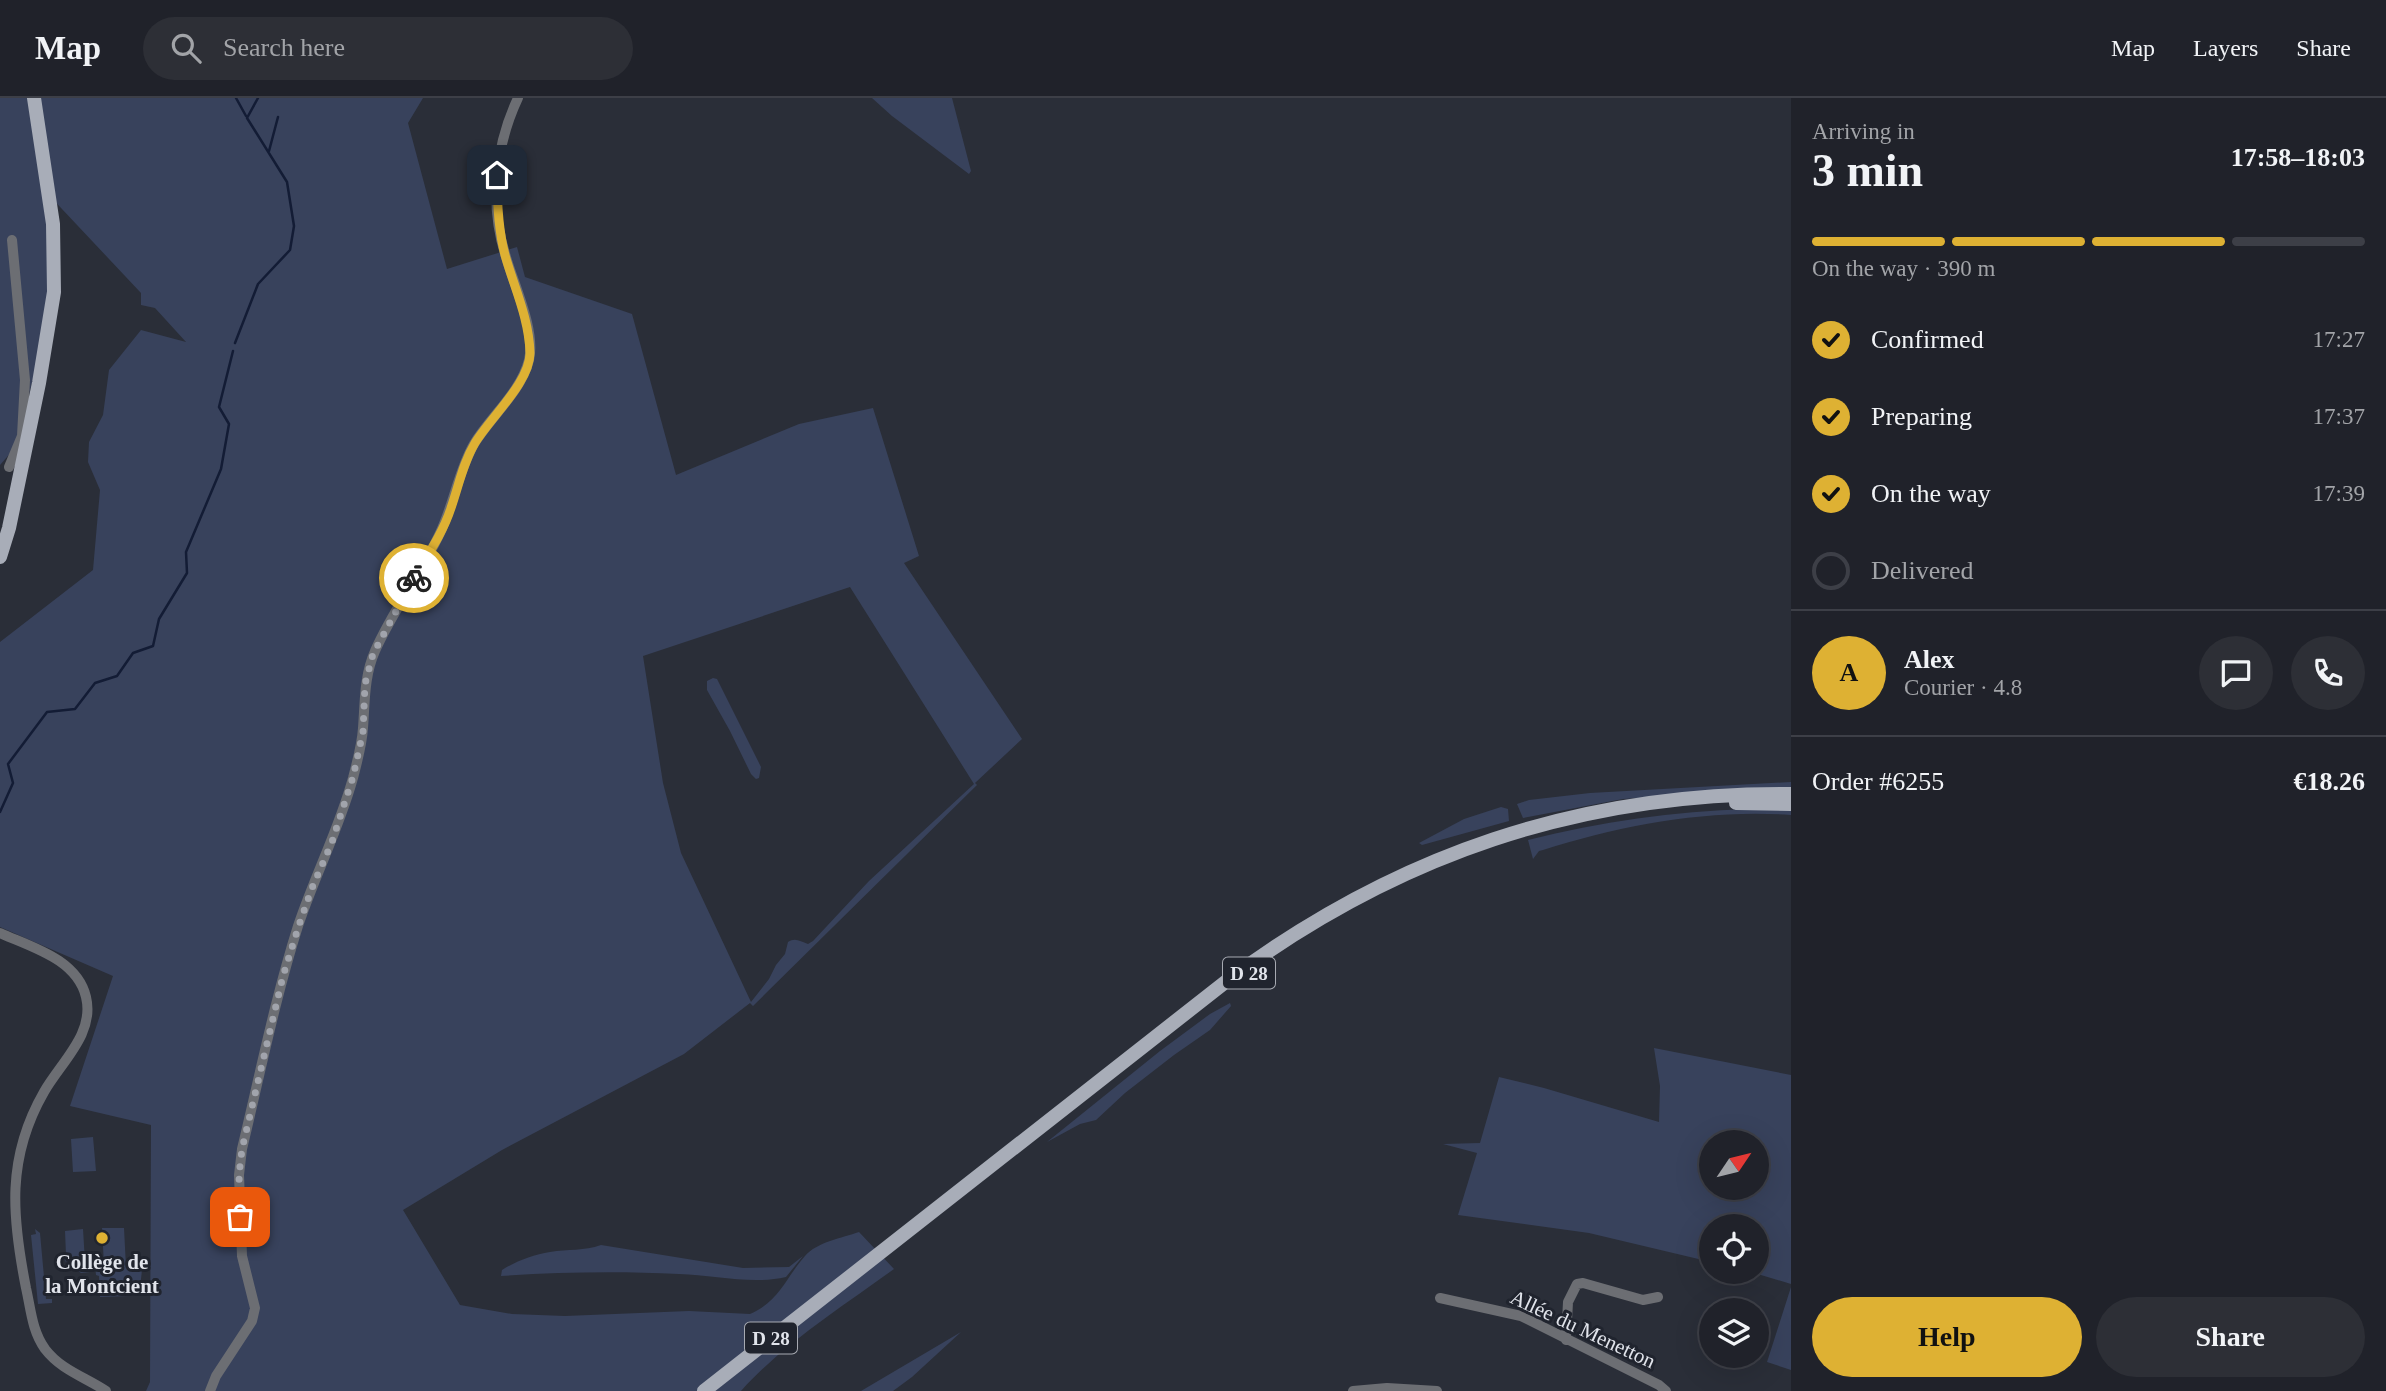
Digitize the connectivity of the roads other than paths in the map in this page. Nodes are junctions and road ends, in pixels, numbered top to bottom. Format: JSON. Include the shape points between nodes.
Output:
{"nodes":[{"id":1,"x":34,"y":98,"type":"edge"},
{"id":2,"x":518,"y":98,"type":"edge"},
{"id":3,"x":12,"y":240,"type":"dead end"},
{"id":4,"x":26,"y":428,"type":"junction"},
{"id":5,"x":10,"y":470,"type":"edge"},
{"id":6,"x":0,"y":557,"type":"edge"},
{"id":7,"x":1791,"y":793,"type":"edge"},
{"id":8,"x":1791,"y":804,"type":"edge"},
{"id":9,"x":0,"y":933,"type":"edge"},
{"id":10,"x":1658,"y":1297,"type":"dead end"},
{"id":11,"x":1440,"y":1298,"type":"dead end"},
{"id":12,"x":1566,"y":1340,"type":"junction"},
{"id":13,"x":1420,"y":1390,"type":"edge"},
{"id":14,"x":106,"y":1391,"type":"edge"},
{"id":15,"x":210,"y":1391,"type":"edge"},
{"id":16,"x":704,"y":1391,"type":"edge"},
{"id":17,"x":720,"y":1391,"type":"edge"},
{"id":18,"x":1353,"y":1391,"type":"edge"},
{"id":19,"x":1437,"y":1391,"type":"edge"},
{"id":20,"x":1666,"y":1391,"type":"edge"}],
"edges":[{"from":1,"to":4,"type":"main road","via":[[53,224],[54,292]]},
{"from":2,"to":15,"type":"street","via":[[500,146],[497,200],[504,253],[522,306],[530,357],[524,375],[475,443],[439,536],[373,654],[353,777],[283,976],[242,1149],[243,1256],[255,1308],[252,1321]]},
{"from":3,"to":4,"type":"street"},
{"from":4,"to":5,"type":"main road"},
{"from":5,"to":6,"type":"main road","via":[[9,528]]},
{"from":7,"to":16,"type":"main road","number":"D 28","via":[[1678,799],[1565,818],[1459,851],[1359,895],[1239,972]]},
{"from":8,"to":17,"type":"main road","number":"D 28","via":[[1673,807],[1563,826],[1450,862],[1347,910],[1227,990]]},
{"from":9,"to":14,"type":"street","via":[[68,965],[87,999],[82,1036],[44,1092],[24,1138],[14,1208],[33,1326],[55,1360]]},
{"from":10,"to":12,"type":"street","via":[[1643,1300],[1577,1284],[1568,1302]]},
{"from":11,"to":12,"type":"street","name":"Allée du Menetton","via":[[1521,1316]]},
{"from":12,"to":20,"type":"street","name":"Allée du Menetton"},
{"from":13,"to":18,"type":"street"},
{"from":13,"to":19,"type":"street"}]}
